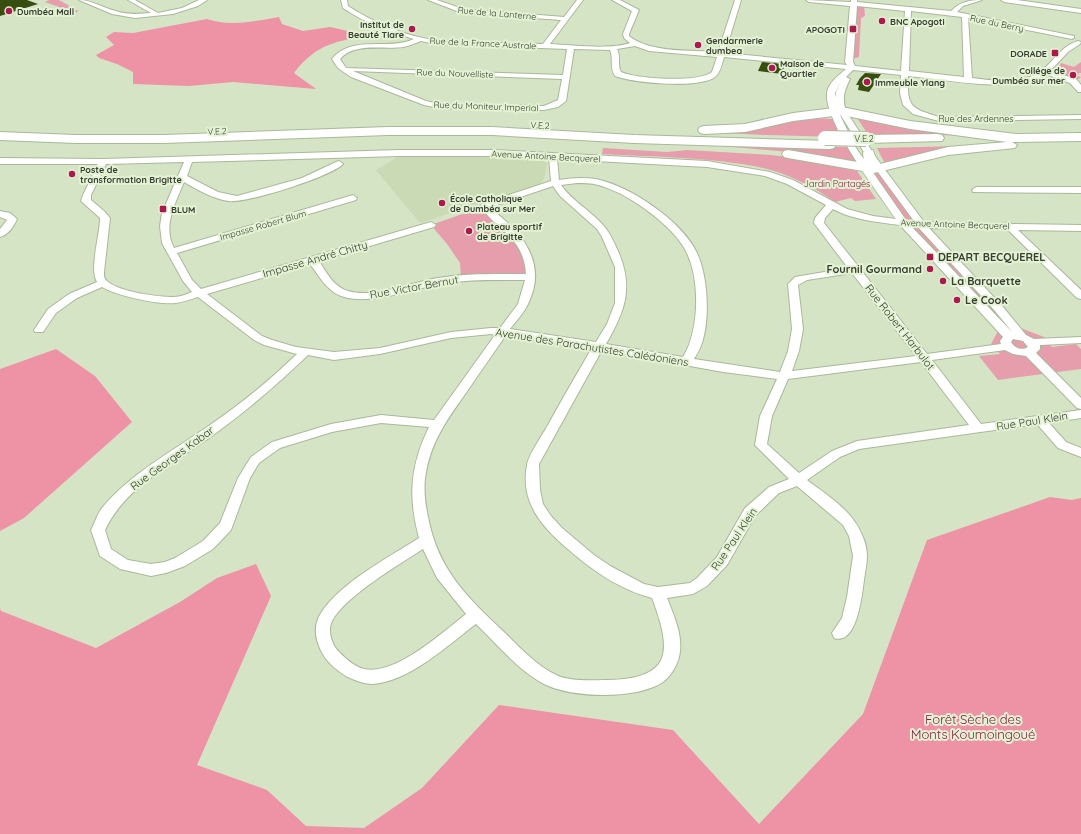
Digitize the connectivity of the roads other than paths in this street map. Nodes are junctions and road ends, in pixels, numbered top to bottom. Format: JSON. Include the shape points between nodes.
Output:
{"nodes":[{"id":1,"x":82,"y":0,"type":"edge"},
{"id":2,"x":131,"y":0,"type":"edge"},
{"id":3,"x":204,"y":0,"type":"edge"},
{"id":4,"x":344,"y":0,"type":"edge"},
{"id":5,"x":431,"y":0,"type":"edge"},
{"id":6,"x":580,"y":0,"type":"edge"},
{"id":7,"x":615,"y":0,"type":"edge"},
{"id":8,"x":738,"y":0,"type":"edge"},
{"id":9,"x":809,"y":0,"type":"edge"},
{"id":10,"x":979,"y":0,"type":"edge"},
{"id":11,"x":1004,"y":0,"type":"edge"},
{"id":12,"x":854,"y":2,"type":"edge"},
{"id":13,"x":1026,"y":2,"type":"edge"},
{"id":14,"x":908,"y":9,"type":"junction"},
{"id":15,"x":1081,"y":11,"type":"edge"},
{"id":16,"x":952,"y":13,"type":"junction"},
{"id":17,"x":156,"y":14,"type":"junction"},
{"id":18,"x":966,"y":16,"type":"junction"},
{"id":19,"x":566,"y":19,"type":"junction"},
{"id":20,"x":419,"y":39,"type":"junction"},
{"id":21,"x":1075,"y":39,"type":"edge"},
{"id":22,"x":635,"y":44,"type":"junction"},
{"id":23,"x":545,"y":46,"type":"junction"},
{"id":24,"x":571,"y":48,"type":"junction"},
{"id":25,"x":613,"y":48,"type":"junction"},
{"id":26,"x":720,"y":54,"type":"junction"},
{"id":27,"x":852,"y":67,"type":"junction"},
{"id":28,"x":344,"y":69,"type":"junction"},
{"id":29,"x":1046,"y":72,"type":"junction"},
{"id":30,"x":904,"y":73,"type":"junction"},
{"id":31,"x":566,"y":77,"type":"junction"},
{"id":32,"x":968,"y":80,"type":"junction"},
{"id":33,"x":1081,"y":90,"type":"edge"},
{"id":34,"x":841,"y":116,"type":"junction"},
{"id":35,"x":1081,"y":117,"type":"edge"},
{"id":36,"x":0,"y":128,"type":"edge"},
{"id":37,"x":618,"y":130,"type":"junction"},
{"id":38,"x":0,"y":136,"type":"edge"},
{"id":39,"x":1081,"y":137,"type":"edge"},
{"id":40,"x":634,"y":139,"type":"junction"},
{"id":41,"x":1018,"y":141,"type":"junction"},
{"id":42,"x":827,"y":142,"type":"junction"},
{"id":43,"x":1081,"y":144,"type":"edge"},
{"id":44,"x":854,"y":151,"type":"joint"},
{"id":45,"x":553,"y":156,"type":"junction"},
{"id":46,"x":870,"y":156,"type":"junction"},
{"id":47,"x":189,"y":159,"type":"junction"},
{"id":48,"x":0,"y":161,"type":"edge"},
{"id":49,"x":103,"y":162,"type":"junction"},
{"id":50,"x":339,"y":164,"type":"dead end"},
{"id":51,"x":181,"y":176,"type":"junction"},
{"id":52,"x":555,"y":182,"type":"junction"},
{"id":53,"x":976,"y":190,"type":"dead end"},
{"id":54,"x":1081,"y":190,"type":"edge"},
{"id":55,"x":353,"y":198,"type":"dead end"},
{"id":56,"x":832,"y":205,"type":"junction"},
{"id":57,"x":0,"y":214,"type":"edge"},
{"id":58,"x":903,"y":223,"type":"junction"},
{"id":59,"x":431,"y":225,"type":"dead end"},
{"id":60,"x":921,"y":225,"type":"junction"},
{"id":61,"x":1008,"y":225,"type":"junction"},
{"id":62,"x":1081,"y":228,"type":"edge"},
{"id":63,"x":0,"y":234,"type":"edge"},
{"id":64,"x":173,"y":251,"type":"junction"},
{"id":65,"x":313,"y":260,"type":"junction"},
{"id":66,"x":855,"y":270,"type":"junction"},
{"id":67,"x":531,"y":277,"type":"junction"},
{"id":68,"x":103,"y":283,"type":"junction"},
{"id":69,"x":199,"y":293,"type":"junction"},
{"id":70,"x":1081,"y":296,"type":"edge"},
{"id":71,"x":39,"y":330,"type":"dead end"},
{"id":72,"x":505,"y":332,"type":"junction"},
{"id":73,"x":1021,"y":336,"type":"junction"},
{"id":74,"x":1081,"y":340,"type":"edge"},
{"id":75,"x":1008,"y":341,"type":"junction"},
{"id":76,"x":598,"y":346,"type":"junction"},
{"id":77,"x":1031,"y":347,"type":"junction"},
{"id":78,"x":305,"y":352,"type":"junction"},
{"id":79,"x":923,"y":358,"type":"junction"},
{"id":80,"x":687,"y":361,"type":"junction"},
{"id":81,"x":784,"y":376,"type":"junction"},
{"id":82,"x":1081,"y":405,"type":"edge"},
{"id":83,"x":1081,"y":414,"type":"edge"},
{"id":84,"x":1038,"y":419,"type":"junction"},
{"id":85,"x":438,"y":424,"type":"junction"},
{"id":86,"x":979,"y":430,"type":"junction"},
{"id":87,"x":1081,"y":453,"type":"edge"},
{"id":88,"x":798,"y":480,"type":"junction"},
{"id":89,"x":426,"y":540,"type":"junction"},
{"id":90,"x":658,"y":593,"type":"junction"},
{"id":91,"x":476,"y":615,"type":"junction"},
{"id":92,"x":838,"y":633,"type":"dead end"}],
"edges":[{"from":1,"to":17,"type":"street","via":[[122,14]]},
{"from":2,"to":17,"type":"street"},
{"from":3,"to":17,"type":"street","via":[[184,9]]},
{"from":4,"to":20,"type":"street","name":"Rue de la France Australe","via":[[345,7],[352,12]]},
{"from":5,"to":19,"type":"street","name":"Rue de la Lanterne","via":[[462,11]]},
{"from":6,"to":19,"type":"street"},
{"from":7,"to":22,"type":"street","via":[[636,10],[626,34]]},
{"from":8,"to":26,"type":"street"},
{"from":9,"to":12,"type":"street","name":"Rue du Berry"},
{"from":10,"to":16,"type":"street","via":[[961,5]]},
{"from":11,"to":13,"type":"street"},
{"from":12,"to":14,"type":"street","name":"Rue du Berry"},
{"from":12,"to":27,"type":"street","via":[[849,62]]},
{"from":13,"to":15,"type":"street"},
{"from":14,"to":16,"type":"street","name":"Rue du Berry"},
{"from":14,"to":30,"type":"street","name":"Rue des Ardennes"},
{"from":16,"to":18,"type":"street","name":"Rue du Berry"},
{"from":18,"to":21,"type":"street","name":"Rue du Berry"},
{"from":18,"to":32,"type":"street"},
{"from":19,"to":23,"type":"street"},
{"from":20,"to":23,"type":"street","name":"Rue de la France Australe"},
{"from":20,"to":28,"type":"street","via":[[401,45],[349,49],[336,59],[338,65]]},
{"from":21,"to":29,"type":"street"},
{"from":22,"to":25,"type":"street","name":"Rue de la France Australe"},
{"from":22,"to":26,"type":"street","via":[[654,50]]},
{"from":23,"to":24,"type":"street","name":"Rue de la France Australe"},
{"from":24,"to":25,"type":"street","name":"Rue de la France Australe"},
{"from":24,"to":31,"type":"street","name":"Rue du Moniteur Imperial"},
{"from":25,"to":26,"type":"street","via":[[616,58],[615,71],[623,77],[637,79],[703,80],[715,73]]},
{"from":26,"to":27,"type":"street"},
{"from":27,"to":30,"type":"street"},
{"from":27,"to":34,"type":"street","via":[[840,92],[838,102]]},
{"from":28,"to":31,"type":"street","name":"Rue du Nouvelliste"},
{"from":28,"to":31,"type":"street","name":"Rue du Moniteur Imperial","via":[[424,103],[439,106],[544,108],[562,101]]},
{"from":29,"to":32,"type":"street","via":[[1035,80],[1024,83]]},
{"from":29,"to":33,"type":"street","via":[[1073,81]]},
{"from":30,"to":32,"type":"street"},
{"from":30,"to":35,"type":"street","name":"Rue des Ardennes","via":[[906,103],[916,112],[939,118]]},
{"from":34,"to":37,"type":"highway","via":[[793,117],[745,128],[721,130]]},
{"from":34,"to":41,"type":"highway","via":[[863,116]]},
{"from":34,"to":44,"type":"street"},
{"from":34,"to":46,"type":"street"},
{"from":36,"to":37,"type":"highway","name":"V.E.2","via":[[84,133],[498,123]]},
{"from":37,"to":42,"type":"highway","name":"V.E.2"},
{"from":38,"to":40,"type":"highway","name":"V.E.2","via":[[156,139],[388,131],[492,131]]},
{"from":39,"to":41,"type":"highway","name":"V.E.2"},
{"from":40,"to":42,"type":"highway","name":"V.E.2"},
{"from":40,"to":46,"type":"highway","via":[[788,154]]},
{"from":41,"to":43,"type":"highway","name":"V.E.2"},
{"from":41,"to":46,"type":"highway","name":"V.E.2"},
{"from":41,"to":46,"type":"highway","via":[[948,151]]},
{"from":42,"to":46,"type":"highway","name":"V.E.2"},
{"from":44,"to":46,"type":"highway","via":[[863,161]]},
{"from":45,"to":47,"type":"street","name":"Avenue Antoine Becquerel","via":[[399,153]]},
{"from":45,"to":52,"type":"street"},
{"from":45,"to":56,"type":"street","name":"Avenue Antoine Becquerel","via":[[707,164],[741,169],[790,182]]},
{"from":46,"to":58,"type":"street"},
{"from":46,"to":60,"type":"street"},
{"from":47,"to":49,"type":"street","name":"Avenue Antoine Becquerel"},
{"from":47,"to":51,"type":"street","name":"Avenue des Parachutistes Calédoniens"},
{"from":48,"to":49,"type":"street","name":"Avenue Antoine Becquerel"},
{"from":49,"to":68,"type":"street","via":[[86,195],[86,201],[106,218],[98,269],[99,279]]},
{"from":50,"to":51,"type":"street","via":[[305,180],[236,199],[213,194]]},
{"from":51,"to":64,"type":"street","name":"Avenue des Parachutistes Calédoniens","via":[[167,213],[165,226],[167,243]]},
{"from":52,"to":67,"type":"street","via":[[485,206],[521,242],[529,259]]},
{"from":52,"to":76,"type":"street","name":"Rue Paul Klein","via":[[563,194],[600,227],[620,267],[620,303],[612,324]]},
{"from":52,"to":80,"type":"street","via":[[592,181],[612,187],[652,210],[674,229],[691,252],[699,276],[701,307],[697,343]]},
{"from":53,"to":54,"type":"street"},
{"from":55,"to":64,"type":"street","name":"Impasse Robert Blum"},
{"from":56,"to":58,"type":"street","name":"Avenue Antoine Becquerel","via":[[872,219]]},
{"from":56,"to":66,"type":"street","name":"Rue Robert Harbulot","via":[[820,218],[820,223]]},
{"from":57,"to":63,"type":"street","via":[[12,219]]},
{"from":58,"to":60,"type":"street","name":"Avenue Antoine Becquerel"},
{"from":58,"to":75,"type":"street"},
{"from":59,"to":65,"type":"street","name":"Impasse André Chitty"},
{"from":60,"to":61,"type":"street","name":"Avenue Antoine Becquerel"},
{"from":60,"to":73,"type":"street"},
{"from":61,"to":62,"type":"street","name":"Avenue Antoine Becquerel"},
{"from":61,"to":70,"type":"street"},
{"from":64,"to":69,"type":"street","name":"Avenue des Parachutistes Calédoniens","via":[[188,281]]},
{"from":65,"to":67,"type":"street","name":"Rue Victor Bernut","via":[[331,286],[355,296],[461,278]]},
{"from":65,"to":69,"type":"street","name":"Impasse André Chitty"},
{"from":66,"to":79,"type":"street","name":"Rue Robert Harbulot"},
{"from":66,"to":81,"type":"street","via":[[807,277],[793,284],[798,313],[797,334]]},
{"from":67,"to":72,"type":"street","via":[[523,304]]},
{"from":68,"to":69,"type":"street","name":"Impasse André Chitty","via":[[105,286],[125,292],[159,299],[176,300]]},
{"from":68,"to":71,"type":"street","via":[[73,296],[52,311]]},
{"from":69,"to":78,"type":"street","name":"Avenue des Parachutistes Calédoniens","via":[[258,338]]},
{"from":72,"to":76,"type":"street","name":"Avenue des Parachutistes Calédoniens"},
{"from":72,"to":78,"type":"street","name":"Avenue des Parachutistes Calédoniens","via":[[451,335],[354,355],[334,356]]},
{"from":72,"to":85,"type":"street"},
{"from":73,"to":75,"type":"street","name":"Avenue des Parachutistes Calédoniens"},
{"from":73,"to":77,"type":"street"},
{"from":74,"to":77,"type":"street"},
{"from":75,"to":77,"type":"street","via":[[1015,351]]},
{"from":75,"to":79,"type":"street","name":"Avenue des Parachutistes Calédoniens"},
{"from":76,"to":80,"type":"street","name":"Avenue des Parachutistes Calédoniens"},
{"from":76,"to":90,"type":"street","name":"Rue Paul Klein","via":[[533,464],[533,490],[537,505],[546,520],[579,550],[626,582]]},
{"from":77,"to":82,"type":"street"},
{"from":78,"to":85,"type":"street","name":"Rue Georges Kabar","via":[[267,388],[124,493],[106,513],[98,530],[105,552],[125,565],[151,570],[180,562],[208,545],[226,526],[244,478],[255,460],[276,445],[331,428],[381,419]]},
{"from":79,"to":81,"type":"street","name":"Avenue des Parachutistes Calédoniens"},
{"from":79,"to":86,"type":"street","name":"Rue Robert Harbulot"},
{"from":80,"to":81,"type":"street","name":"Avenue des Parachutistes Calédoniens"},
{"from":81,"to":88,"type":"street","via":[[765,416],[761,445]]},
{"from":83,"to":84,"type":"street","name":"Rue Paul Klein"},
{"from":84,"to":86,"type":"street","name":"Rue Paul Klein"},
{"from":84,"to":87,"type":"street","via":[[1062,445]]},
{"from":85,"to":89,"type":"street","via":[[427,444],[419,475],[419,505]]},
{"from":86,"to":88,"type":"street","name":"Rue Paul Klein","via":[[937,433],[857,445],[836,454]]},
{"from":88,"to":90,"type":"street","name":"Rue Paul Klein","via":[[774,490],[750,512],[722,561],[702,582],[693,588]]},
{"from":88,"to":92,"type":"street","via":[[839,512],[848,521],[856,536],[860,556],[854,597],[849,620]]},
{"from":89,"to":91,"type":"street","via":[[441,573]]},
{"from":89,"to":91,"type":"street","via":[[337,603],[326,618],[323,628],[323,636],[329,650],[341,665],[354,672],[370,678],[388,675],[411,662]]},
{"from":90,"to":91,"type":"street","via":[[672,633],[672,653],[667,667],[657,678],[634,685],[600,687],[559,683],[539,673]]}]}
